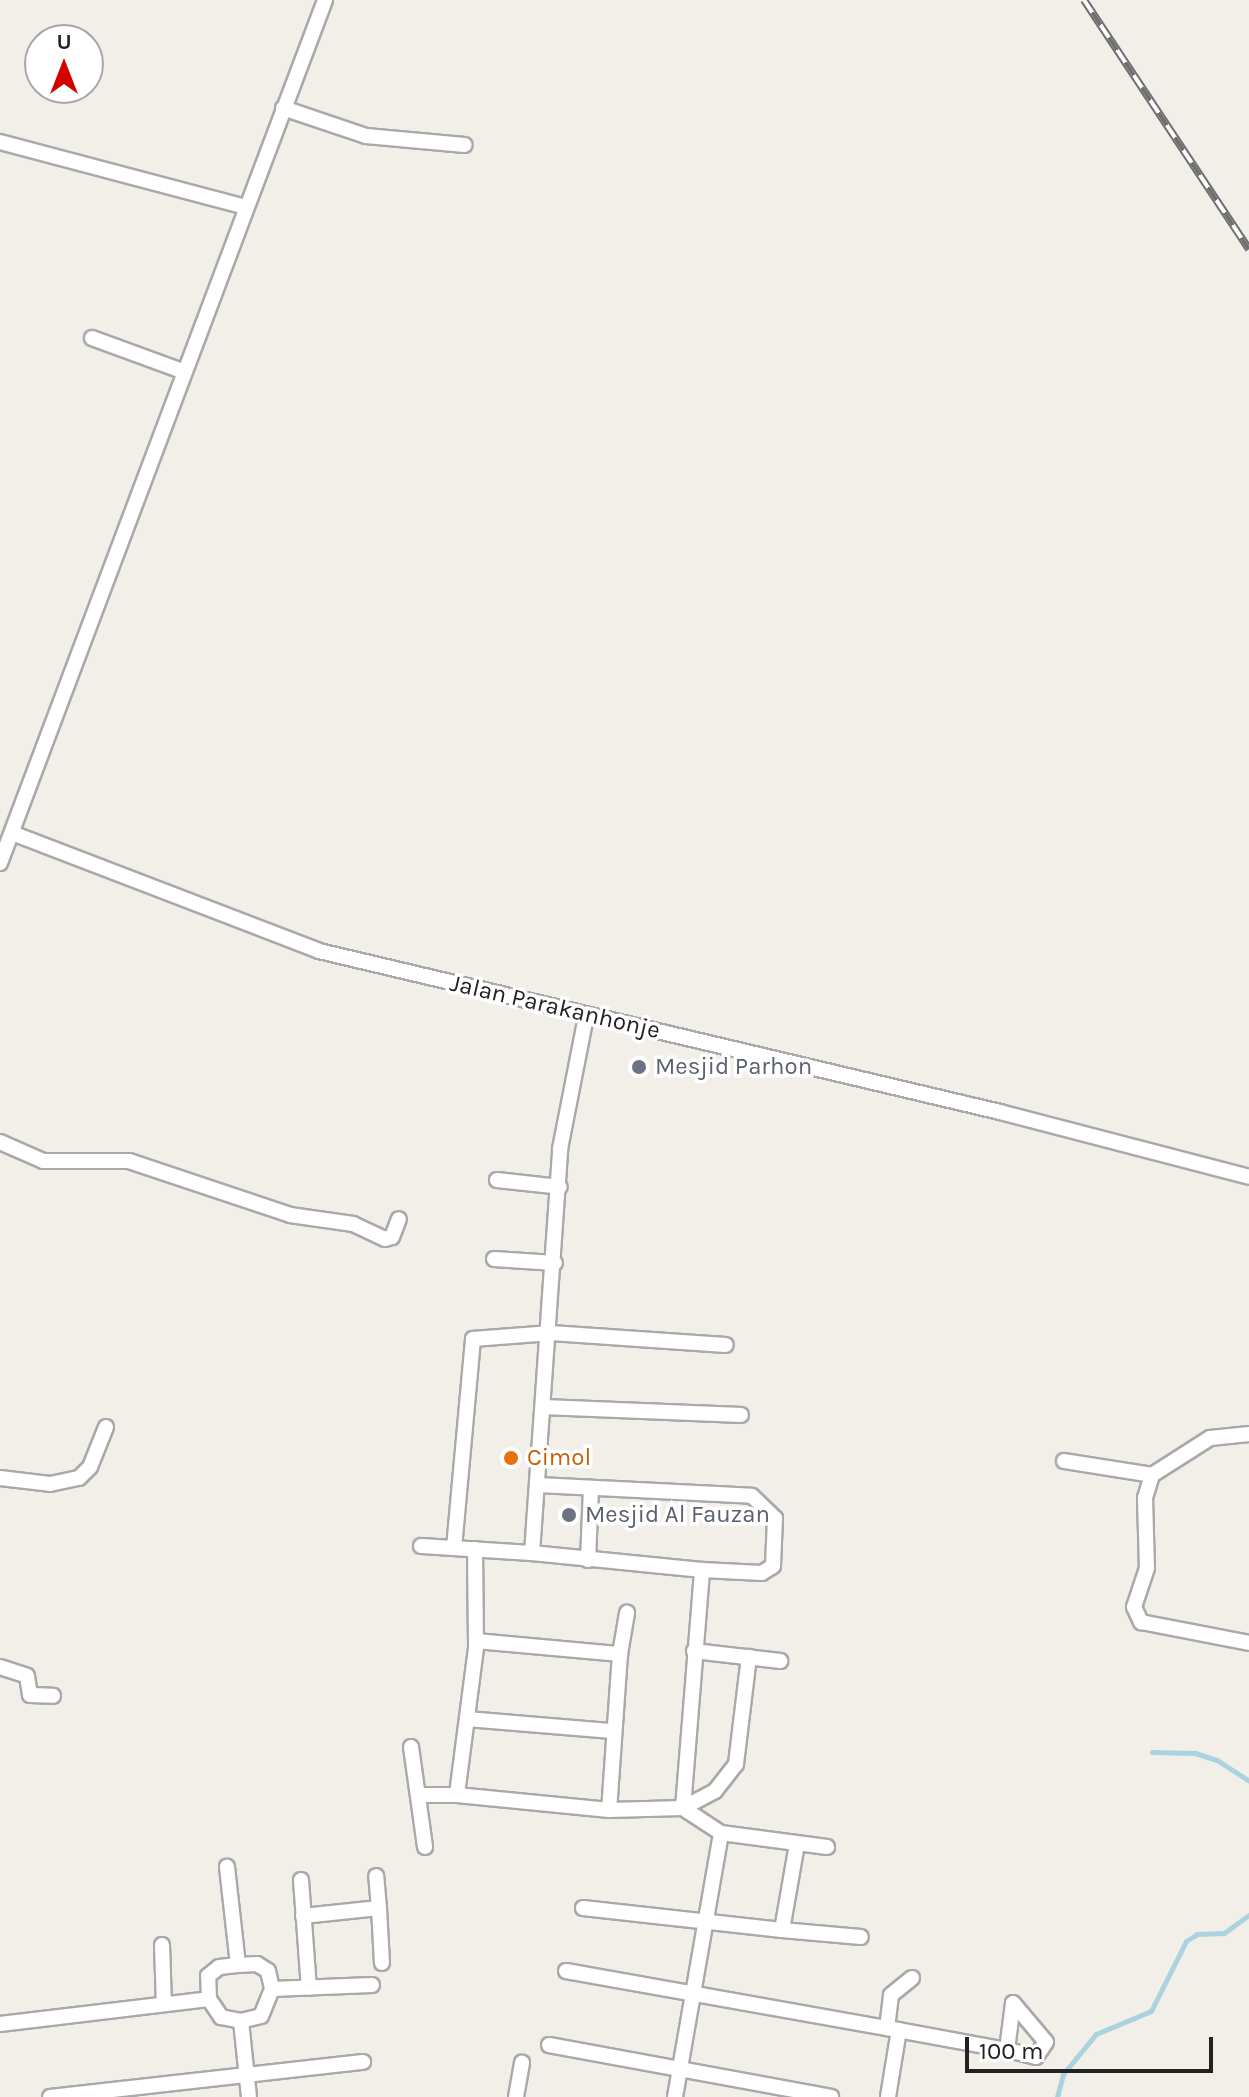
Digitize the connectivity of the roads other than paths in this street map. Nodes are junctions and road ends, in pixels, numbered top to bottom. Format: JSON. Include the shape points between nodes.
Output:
{"nodes":[{"id":1,"x":325,"y":0,"type":"edge"},
{"id":2,"x":283,"y":108,"type":"junction"},
{"id":3,"x":0,"y":142,"type":"edge"},
{"id":4,"x":465,"y":145,"type":"dead end"},
{"id":5,"x":246,"y":207,"type":"junction"},
{"id":6,"x":92,"y":338,"type":"dead end"},
{"id":7,"x":182,"y":371,"type":"junction"},
{"id":8,"x":12,"y":833,"type":"junction"},
{"id":9,"x":0,"y":863,"type":"edge"},
{"id":10,"x":586,"y":1016,"type":"junction"},
{"id":11,"x":0,"y":1142,"type":"edge"},
{"id":12,"x":1249,"y":1177,"type":"edge"},
{"id":13,"x":497,"y":1180,"type":"dead end"},
{"id":14,"x":560,"y":1187,"type":"junction"},
{"id":15,"x":395,"y":1228,"type":"dead end"},
{"id":16,"x":494,"y":1259,"type":"dead end"},
{"id":17,"x":555,"y":1263,"type":"junction"},
{"id":18,"x":551,"y":1333,"type":"junction"},
{"id":19,"x":726,"y":1345,"type":"dead end"},
{"id":20,"x":544,"y":1407,"type":"junction"},
{"id":21,"x":741,"y":1415,"type":"dead end"},
{"id":22,"x":106,"y":1427,"type":"dead end"},
{"id":23,"x":1249,"y":1434,"type":"edge"},
{"id":24,"x":1064,"y":1461,"type":"dead end"},
{"id":25,"x":1152,"y":1475,"type":"junction"},
{"id":26,"x":0,"y":1478,"type":"edge"},
{"id":27,"x":538,"y":1485,"type":"junction"},
{"id":28,"x":591,"y":1488,"type":"junction"},
{"id":29,"x":421,"y":1546,"type":"dead end"},
{"id":30,"x":454,"y":1548,"type":"junction"},
{"id":31,"x":475,"y":1549,"type":"junction"},
{"id":32,"x":532,"y":1553,"type":"junction"},
{"id":33,"x":588,"y":1560,"type":"junction"},
{"id":34,"x":702,"y":1570,"type":"junction"},
{"id":35,"x":627,"y":1613,"type":"dead end"},
{"id":36,"x":476,"y":1641,"type":"junction"},
{"id":37,"x":1249,"y":1643,"type":"edge"},
{"id":38,"x":694,"y":1651,"type":"junction"},
{"id":39,"x":620,"y":1654,"type":"junction"},
{"id":40,"x":749,"y":1657,"type":"junction"},
{"id":41,"x":780,"y":1661,"type":"dead end"},
{"id":42,"x":0,"y":1667,"type":"edge"},
{"id":43,"x":53,"y":1696,"type":"dead end"},
{"id":44,"x":468,"y":1719,"type":"junction"},
{"id":45,"x":612,"y":1731,"type":"junction"},
{"id":46,"x":411,"y":1747,"type":"dead end"},
{"id":47,"x":418,"y":1795,"type":"junction"},
{"id":48,"x":457,"y":1795,"type":"junction"},
{"id":49,"x":683,"y":1808,"type":"junction"},
{"id":50,"x":609,"y":1810,"type":"junction"},
{"id":51,"x":721,"y":1833,"type":"junction"},
{"id":52,"x":797,"y":1844,"type":"junction"},
{"id":53,"x":425,"y":1847,"type":"dead end"},
{"id":54,"x":827,"y":1847,"type":"dead end"},
{"id":55,"x":227,"y":1867,"type":"dead end"},
{"id":56,"x":376,"y":1876,"type":"dead end"},
{"id":57,"x":301,"y":1880,"type":"dead end"},
{"id":58,"x":379,"y":1908,"type":"junction"},
{"id":59,"x":583,"y":1908,"type":"dead end"},
{"id":60,"x":303,"y":1916,"type":"junction"},
{"id":61,"x":708,"y":1921,"type":"junction"},
{"id":62,"x":782,"y":1930,"type":"junction"},
{"id":63,"x":861,"y":1937,"type":"dead end"},
{"id":64,"x":162,"y":1945,"type":"dead end"},
{"id":65,"x":382,"y":1963,"type":"dead end"},
{"id":66,"x":238,"y":1965,"type":"junction"},
{"id":67,"x":566,"y":1971,"type":"dead end"},
{"id":68,"x":912,"y":1978,"type":"dead end"},
{"id":69,"x":372,"y":1985,"type":"dead end"},
{"id":70,"x":309,"y":1988,"type":"junction"},
{"id":71,"x":272,"y":1989,"type":"junction"},
{"id":72,"x":695,"y":1991,"type":"junction"},
{"id":73,"x":209,"y":1999,"type":"junction"},
{"id":74,"x":164,"y":2004,"type":"junction"},
{"id":75,"x":241,"y":2021,"type":"junction"},
{"id":76,"x":0,"y":2024,"type":"edge"},
{"id":77,"x":893,"y":2029,"type":"junction"},
{"id":78,"x":549,"y":2045,"type":"dead end"},
{"id":79,"x":1007,"y":2050,"type":"dead end"},
{"id":80,"x":363,"y":2062,"type":"dead end"},
{"id":81,"x":522,"y":2063,"type":"dead end"},
{"id":82,"x":680,"y":2070,"type":"junction"},
{"id":83,"x":247,"y":2076,"type":"junction"},
{"id":84,"x":50,"y":2097,"type":"edge"},
{"id":85,"x":249,"y":2097,"type":"edge"},
{"id":86,"x":516,"y":2097,"type":"edge"},
{"id":87,"x":675,"y":2097,"type":"edge"},
{"id":88,"x":831,"y":2097,"type":"edge"},
{"id":89,"x":888,"y":2097,"type":"edge"}],
"edges":[{"from":1,"to":2,"type":"street"},
{"from":2,"to":4,"type":"street","via":[[366,136]]},
{"from":2,"to":5,"type":"street"},
{"from":3,"to":5,"type":"street"},
{"from":5,"to":7,"type":"street"},
{"from":6,"to":7,"type":"street"},
{"from":7,"to":8,"type":"street"},
{"from":8,"to":9,"type":"street"},
{"from":8,"to":10,"type":"street","name":"Jalan Parakanhonje","via":[[319,951]]},
{"from":10,"to":12,"type":"street","name":"Jalan Parakanhonje"},
{"from":10,"to":14,"type":"street","via":[[560,1149]]},
{"from":11,"to":15,"type":"street","via":[[43,1161],[129,1161],[290,1215],[353,1224],[378,1237]]},
{"from":13,"to":14,"type":"street"},
{"from":14,"to":17,"type":"street"},
{"from":16,"to":17,"type":"street"},
{"from":17,"to":18,"type":"street"},
{"from":18,"to":19,"type":"street"},
{"from":18,"to":20,"type":"street"},
{"from":18,"to":30,"type":"street","via":[[470,1342]]},
{"from":20,"to":21,"type":"street"},
{"from":20,"to":27,"type":"street"},
{"from":22,"to":26,"type":"street","via":[[90,1467],[79,1478],[50,1484]]},
{"from":23,"to":25,"type":"street","via":[[1210,1438]]},
{"from":24,"to":25,"type":"street"},
{"from":25,"to":37,"type":"street","via":[[1144,1520],[1147,1568],[1135,1615],[1141,1622]]},
{"from":27,"to":28,"type":"street"},
{"from":27,"to":32,"type":"street"},
{"from":28,"to":33,"type":"street"},
{"from":28,"to":34,"type":"street","via":[[761,1499],[775,1518],[771,1570]]},
{"from":29,"to":30,"type":"street"},
{"from":30,"to":31,"type":"street"},
{"from":31,"to":32,"type":"street"},
{"from":31,"to":36,"type":"street"},
{"from":32,"to":33,"type":"street"},
{"from":33,"to":34,"type":"street"},
{"from":34,"to":38,"type":"street"},
{"from":35,"to":39,"type":"street"},
{"from":36,"to":39,"type":"street"},
{"from":36,"to":44,"type":"street"},
{"from":38,"to":40,"type":"street"},
{"from":38,"to":49,"type":"street"},
{"from":39,"to":45,"type":"street"},
{"from":40,"to":41,"type":"street"},
{"from":40,"to":49,"type":"street","via":[[736,1764],[715,1791]]},
{"from":42,"to":43,"type":"street","via":[[27,1676],[30,1695]]},
{"from":44,"to":45,"type":"street"},
{"from":44,"to":48,"type":"street"},
{"from":45,"to":50,"type":"street"},
{"from":46,"to":47,"type":"street"},
{"from":47,"to":48,"type":"street"},
{"from":47,"to":53,"type":"street"},
{"from":48,"to":50,"type":"street"},
{"from":49,"to":50,"type":"street"},
{"from":49,"to":51,"type":"street"},
{"from":51,"to":52,"type":"street"},
{"from":51,"to":61,"type":"street"},
{"from":52,"to":54,"type":"street"},
{"from":52,"to":62,"type":"street"},
{"from":55,"to":66,"type":"street"},
{"from":56,"to":58,"type":"street"},
{"from":57,"to":60,"type":"street"},
{"from":58,"to":60,"type":"street"},
{"from":58,"to":65,"type":"street"},
{"from":59,"to":61,"type":"street"},
{"from":60,"to":70,"type":"street"},
{"from":61,"to":62,"type":"street"},
{"from":61,"to":72,"type":"street"},
{"from":62,"to":63,"type":"street"},
{"from":64,"to":74,"type":"street"},
{"from":66,"to":71,"type":"street","via":[[257,1964],[268,1971]]},
{"from":66,"to":73,"type":"street","via":[[219,1967],[208,1976]]},
{"from":67,"to":72,"type":"street"},
{"from":68,"to":77,"type":"street","via":[[891,1995]]},
{"from":69,"to":70,"type":"street"},
{"from":70,"to":71,"type":"street"},
{"from":71,"to":75,"type":"street","via":[[261,2016]]},
{"from":72,"to":77,"type":"street"},
{"from":72,"to":82,"type":"street"},
{"from":73,"to":74,"type":"street"},
{"from":73,"to":75,"type":"street","via":[[221,2017]]},
{"from":74,"to":76,"type":"street"},
{"from":75,"to":83,"type":"street"},
{"from":77,"to":79,"type":"street"},
{"from":77,"to":89,"type":"street"},
{"from":78,"to":82,"type":"street"},
{"from":80,"to":83,"type":"street"},
{"from":81,"to":86,"type":"street"},
{"from":82,"to":87,"type":"street"},
{"from":82,"to":88,"type":"street"},
{"from":83,"to":84,"type":"street"},
{"from":83,"to":85,"type":"street"}]}
